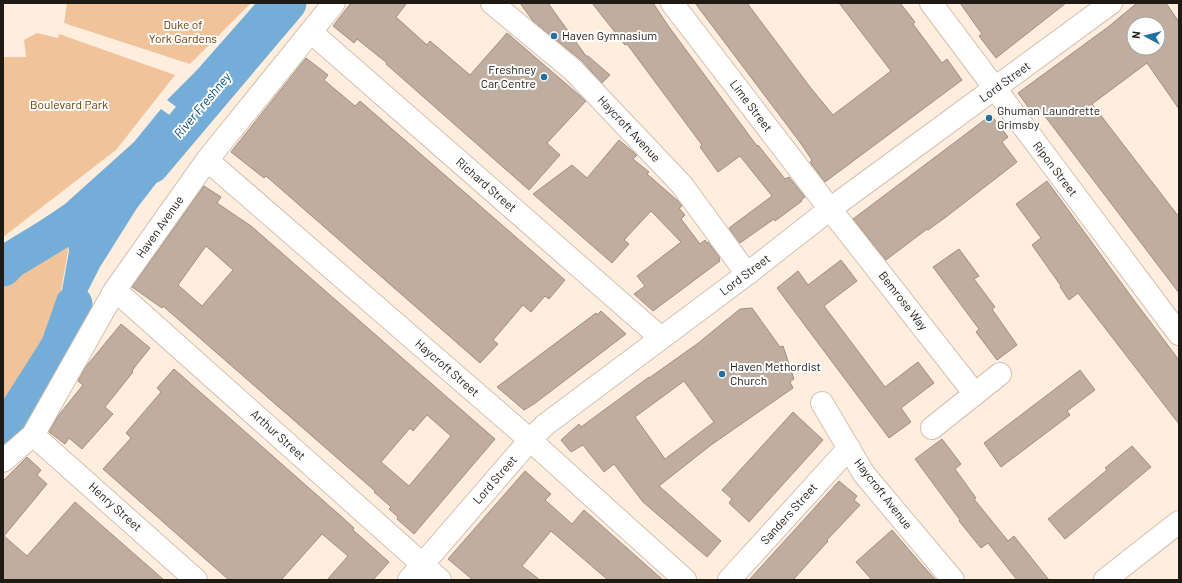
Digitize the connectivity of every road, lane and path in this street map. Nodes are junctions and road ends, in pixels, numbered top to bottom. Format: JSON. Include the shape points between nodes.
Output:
{"nodes":[{"id":1,"x":334,"y":3,"type":"edge"},
{"id":2,"x":492,"y":3,"type":"edge"},
{"id":3,"x":672,"y":3,"type":"edge"},
{"id":4,"x":931,"y":3,"type":"edge"},
{"id":5,"x":1111,"y":3,"type":"edge"},
{"id":6,"x":311,"y":32,"type":"junction"},
{"id":7,"x":995,"y":89,"type":"junction"},
{"id":8,"x":207,"y":160,"type":"junction"},
{"id":9,"x":830,"y":209,"type":"junction"},
{"id":10,"x":747,"y":274,"type":"junction"},
{"id":11,"x":115,"y":290,"type":"junction"},
{"id":12,"x":1179,"y":334,"type":"edge"},
{"id":13,"x":661,"y":338,"type":"junction"},
{"id":14,"x":1000,"y":374,"type":"dead end"},
{"id":15,"x":975,"y":394,"type":"junction"},
{"id":16,"x":822,"y":403,"type":"dead end"},
{"id":17,"x":932,"y":428,"type":"dead end"},
{"id":18,"x":33,"y":435,"type":"junction"},
{"id":19,"x":530,"y":440,"type":"junction"},
{"id":20,"x":849,"y":448,"type":"junction"},
{"id":21,"x":3,"y":461,"type":"edge"},
{"id":22,"x":1179,"y":522,"type":"edge"},
{"id":23,"x":416,"y":572,"type":"edge"},
{"id":24,"x":196,"y":580,"type":"edge"},
{"id":25,"x":440,"y":580,"type":"edge"},
{"id":26,"x":685,"y":580,"type":"edge"},
{"id":27,"x":729,"y":580,"type":"edge"},
{"id":28,"x":953,"y":580,"type":"edge"},
{"id":29,"x":1104,"y":580,"type":"edge"}],
"edges":[{"from":1,"to":6,"type":"street","name":"Haven Avenue"},
{"from":2,"to":10,"type":"street","name":"Haycroft Avenue","via":[[573,70],[682,185]]},
{"from":3,"to":9,"type":"street","name":"Lime Street"},
{"from":4,"to":7,"type":"street","name":"Ripon Street"},
{"from":5,"to":7,"type":"street","name":"Lord Street"},
{"from":6,"to":8,"type":"street","name":"Haven Avenue"},
{"from":6,"to":13,"type":"street","name":"Richard Street"},
{"from":7,"to":9,"type":"street","name":"Lord Street"},
{"from":7,"to":12,"type":"street","name":"Ripon Street"},
{"from":8,"to":11,"type":"street","name":"Haven Avenue"},
{"from":8,"to":19,"type":"street","name":"Haycroft Street"},
{"from":9,"to":10,"type":"street","name":"Lord Street"},
{"from":9,"to":15,"type":"street","name":"Bemrose Way"},
{"from":10,"to":13,"type":"street","name":"Lord Street"},
{"from":11,"to":18,"type":"street","name":"Haven Avenue"},
{"from":11,"to":23,"type":"street","name":"Arthur Street"},
{"from":13,"to":19,"type":"street","name":"Lord Street","via":[[545,425]]},
{"from":14,"to":15,"type":"street"},
{"from":15,"to":17,"type":"street"},
{"from":16,"to":20,"type":"street","name":"Haycroft Avenue"},
{"from":18,"to":21,"type":"street","name":"Haven Avenue"},
{"from":18,"to":24,"type":"street","name":"Henry Street"},
{"from":19,"to":23,"type":"street","name":"Lord Street"},
{"from":19,"to":26,"type":"street","name":"Haycroft Street"},
{"from":20,"to":27,"type":"street","name":"Sanders Street"},
{"from":20,"to":28,"type":"street","name":"Haycroft Avenue","via":[[864,474]]},
{"from":22,"to":29,"type":"street"},
{"from":23,"to":25,"type":"street","name":"Arthur Street"}]}
